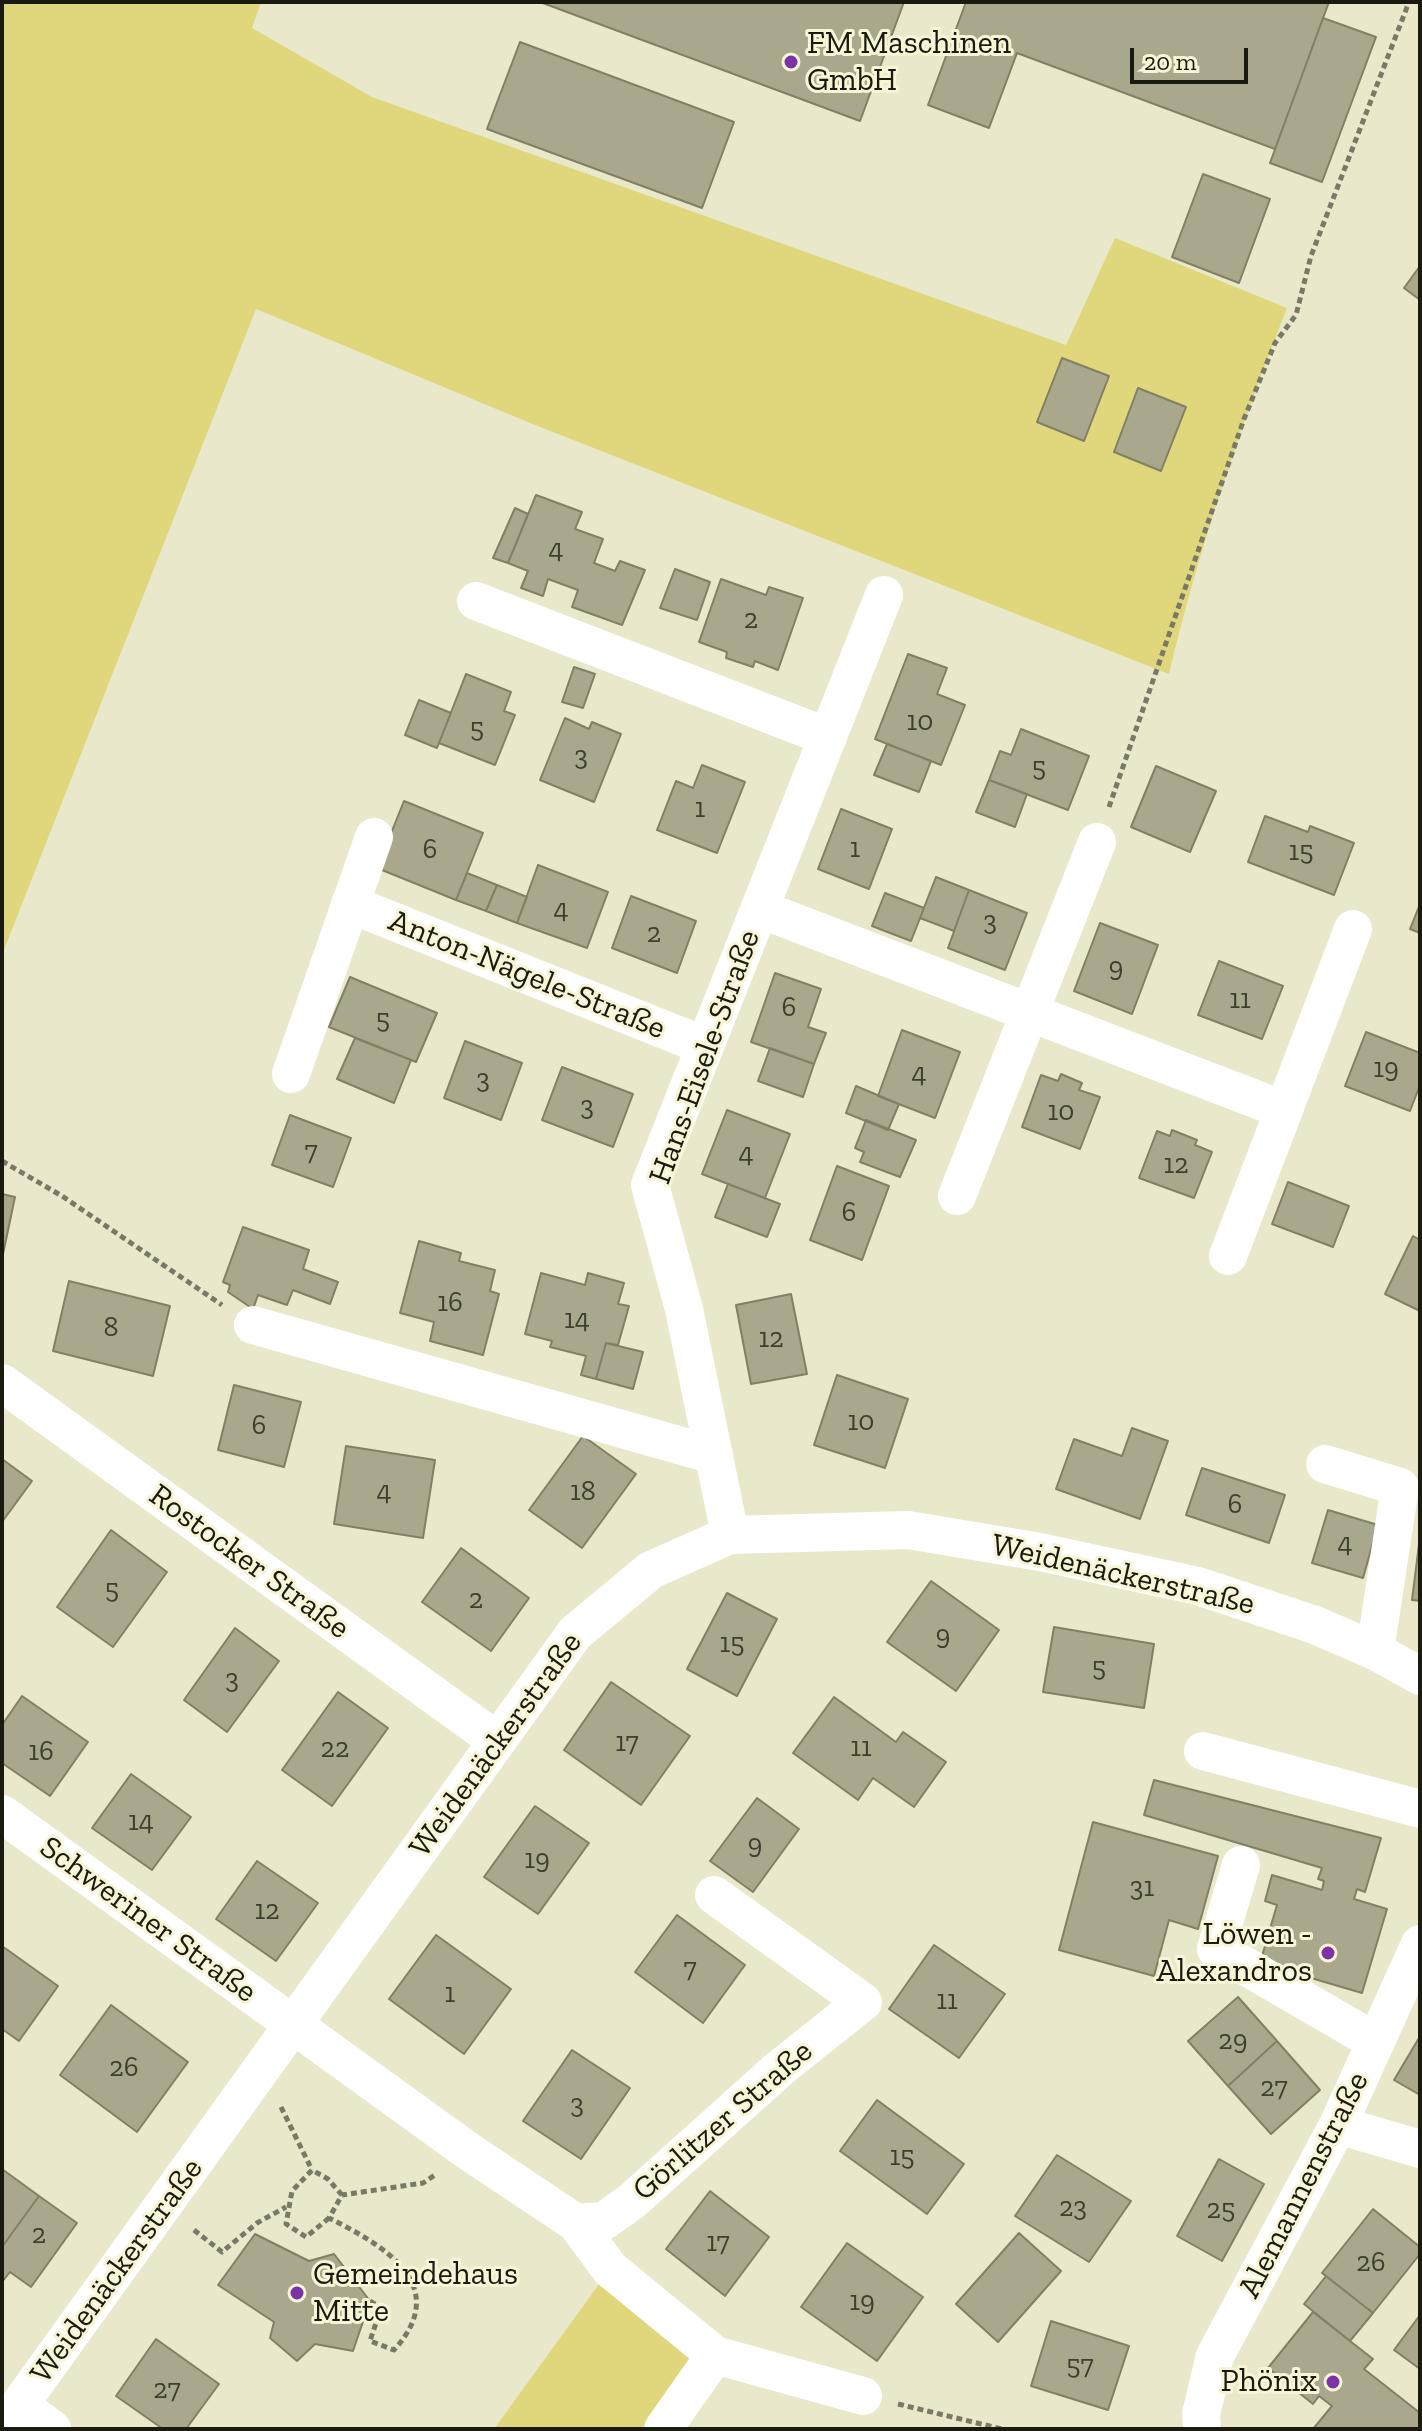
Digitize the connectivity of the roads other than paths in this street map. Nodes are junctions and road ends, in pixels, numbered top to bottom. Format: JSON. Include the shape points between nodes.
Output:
{"nodes":[{"id":1,"x":884,"y":595,"type":"dead end"},
{"id":2,"x":476,"y":601,"type":"dead end"},
{"id":3,"x":828,"y":737,"type":"junction"},
{"id":4,"x":374,"y":837,"type":"dead end"},
{"id":5,"x":1097,"y":842,"type":"road end"},
{"id":6,"x":350,"y":904,"type":"junction"},
{"id":7,"x":760,"y":909,"type":"junction"},
{"id":8,"x":1353,"y":929,"type":"dead end"},
{"id":9,"x":1029,"y":1014,"type":"junction"},
{"id":10,"x":705,"y":1046,"type":"junction"},
{"id":11,"x":291,"y":1074,"type":"dead end"},
{"id":12,"x":1284,"y":1110,"type":"junction"},
{"id":13,"x":957,"y":1196,"type":"dead end"},
{"id":14,"x":1228,"y":1256,"type":"dead end"},
{"id":15,"x":253,"y":1325,"type":"road end"},
{"id":16,"x":2,"y":1383,"type":"edge"},
{"id":17,"x":714,"y":1455,"type":"junction"},
{"id":18,"x":1325,"y":1464,"type":"dead end"},
{"id":19,"x":730,"y":1535,"type":"junction"},
{"id":20,"x":1375,"y":1651,"type":"junction"},
{"id":21,"x":1420,"y":1676,"type":"edge"},
{"id":22,"x":496,"y":1740,"type":"junction"},
{"id":23,"x":1203,"y":1751,"type":"dead end"},
{"id":24,"x":1420,"y":1809,"type":"edge"},
{"id":25,"x":2,"y":1814,"type":"edge"},
{"id":26,"x":1241,"y":1865,"type":"dead end"},
{"id":27,"x":714,"y":1895,"type":"dead end"},
{"id":28,"x":1420,"y":1944,"type":"edge"},
{"id":29,"x":294,"y":2026,"type":"junction"},
{"id":30,"x":1376,"y":2042,"type":"junction"},
{"id":31,"x":1338,"y":2125,"type":"junction"},
{"id":32,"x":1420,"y":2149,"type":"edge"},
{"id":33,"x":576,"y":2223,"type":"junction"},
{"id":34,"x":715,"y":2355,"type":"junction"},
{"id":35,"x":863,"y":2396,"type":"road end"},
{"id":36,"x":12,"y":2404,"type":"edge"},
{"id":37,"x":52,"y":2429,"type":"edge"},
{"id":38,"x":663,"y":2429,"type":"edge"},
{"id":39,"x":1202,"y":2429,"type":"edge"}],
"edges":[{"from":1,"to":3,"type":"street","name":"Hans-Eisele-Straße"},
{"from":2,"to":3,"type":"street"},
{"from":3,"to":7,"type":"street","name":"Hans-Eisele-Straße"},
{"from":4,"to":6,"type":"street","name":"Anton-Nägele-Straße"},
{"from":5,"to":9,"type":"street"},
{"from":6,"to":10,"type":"street","name":"Anton-Nägele-Straße"},
{"from":6,"to":11,"type":"street","name":"Anton-Nägele-Straße"},
{"from":7,"to":9,"type":"street"},
{"from":7,"to":10,"type":"street","name":"Hans-Eisele-Straße"},
{"from":8,"to":12,"type":"street"},
{"from":9,"to":12,"type":"street"},
{"from":9,"to":13,"type":"street"},
{"from":10,"to":17,"type":"street","name":"Hans-Eisele-Straße","via":[[650,1185],[684,1309]]},
{"from":12,"to":14,"type":"street"},
{"from":15,"to":17,"type":"street"},
{"from":16,"to":22,"type":"street","name":"Rostocker Straße"},
{"from":17,"to":19,"type":"street","name":"Hans-Eisele-Straße"},
{"from":18,"to":20,"type":"street","via":[[1400,1487]]},
{"from":19,"to":20,"type":"street","name":"Weidenäckerstraße","via":[[908,1530],[1040,1552],[1198,1586]]},
{"from":19,"to":22,"type":"street","name":"Weidenäckerstraße","via":[[651,1570],[575,1633]]},
{"from":20,"to":21,"type":"street","name":"Weidenäckerstraße"},
{"from":22,"to":29,"type":"street","name":"Weidenäckerstraße"},
{"from":23,"to":24,"type":"street"},
{"from":25,"to":29,"type":"street","name":"Schweriner Straße"},
{"from":26,"to":30,"type":"street","via":[[1216,1949]]},
{"from":27,"to":33,"type":"street","name":"Görlitzer Straße","via":[[863,2002],[779,2069],[632,2201],[604,2221]]},
{"from":28,"to":30,"type":"street","name":"Alemannenstraße"},
{"from":29,"to":33,"type":"street"},
{"from":29,"to":36,"type":"street","name":"Weidenäckerstraße","via":[[164,2207]]},
{"from":30,"to":31,"type":"street","name":"Alemannenstraße"},
{"from":31,"to":32,"type":"street"},
{"from":31,"to":39,"type":"street","name":"Alemannenstraße","via":[[1215,2356]]},
{"from":33,"to":34,"type":"street","via":[[610,2269]]},
{"from":34,"to":35,"type":"street"},
{"from":34,"to":38,"type":"street"},
{"from":36,"to":37,"type":"street"}]}
